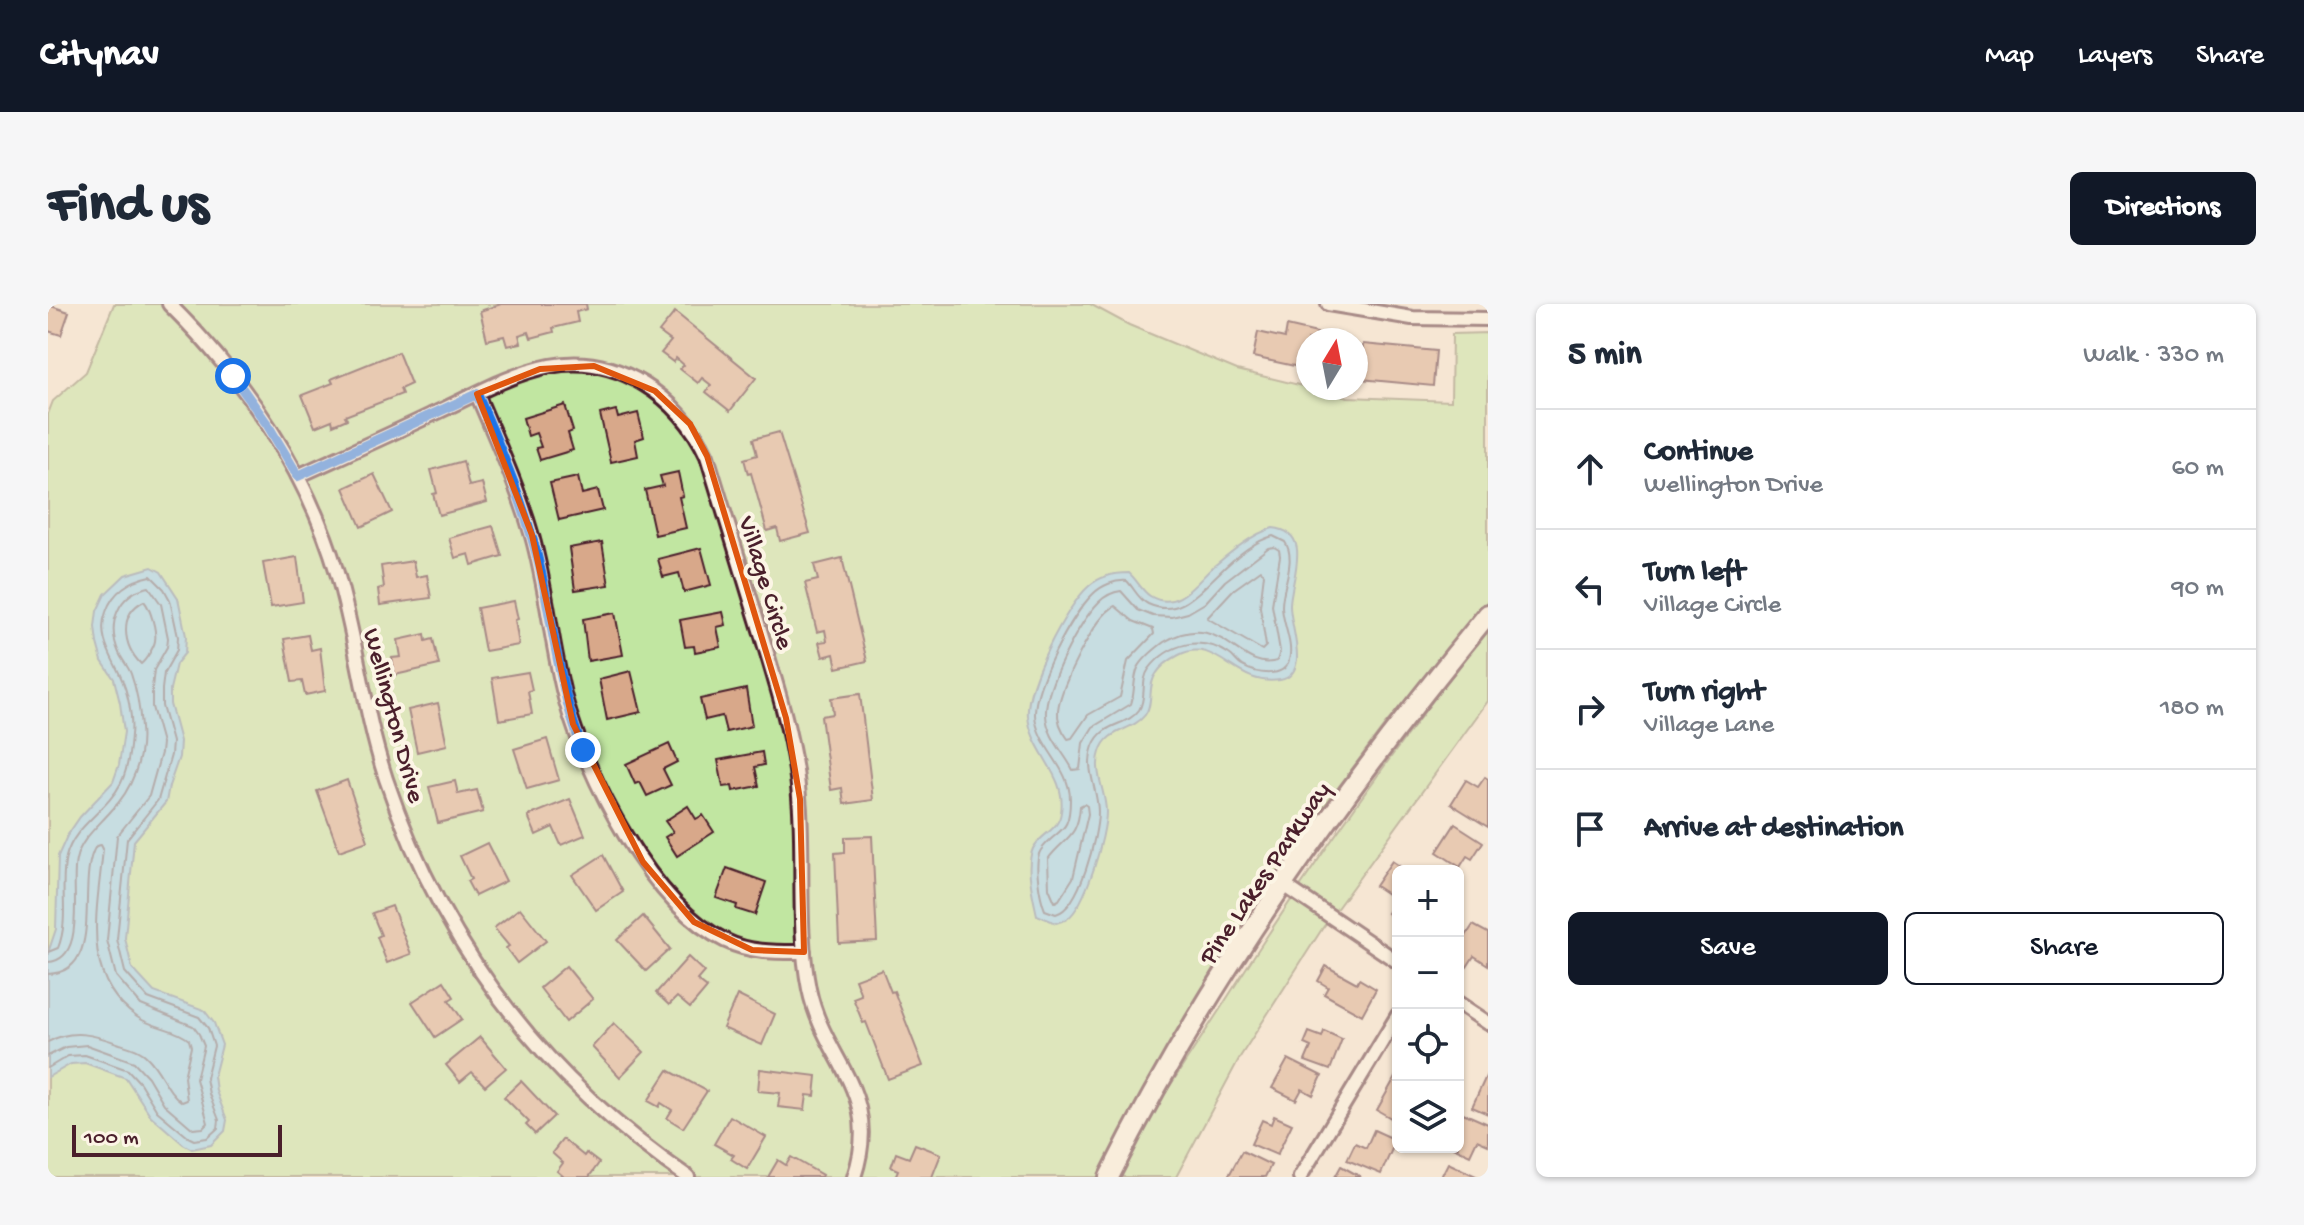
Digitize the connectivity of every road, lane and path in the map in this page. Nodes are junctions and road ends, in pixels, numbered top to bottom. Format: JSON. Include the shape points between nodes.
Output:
{"nodes":[{"id":1,"x":169,"y":304,"type":"edge"},
{"id":2,"x":1328,"y":304,"type":"edge"},
{"id":3,"x":1488,"y":319,"type":"edge"},
{"id":4,"x":477,"y":394,"type":"junction"},
{"id":5,"x":298,"y":476,"type":"junction"},
{"id":6,"x":1488,"y":614,"type":"edge"},
{"id":7,"x":1284,"y":885,"type":"junction"},
{"id":8,"x":804,"y":952,"type":"junction"},
{"id":9,"x":1392,"y":958,"type":"edge"},
{"id":10,"x":1464,"y":1007,"type":"edge"},
{"id":11,"x":1488,"y":1023,"type":"edge"},
{"id":12,"x":1392,"y":1025,"type":"edge"},
{"id":13,"x":688,"y":1177,"type":"edge"},
{"id":14,"x":854,"y":1177,"type":"edge"},
{"id":15,"x":1109,"y":1177,"type":"edge"},
{"id":16,"x":1300,"y":1177,"type":"edge"}],
"edges":[{"from":1,"to":5,"type":"street","name":"Wellington Drive","via":[[242,387]]},
{"from":2,"to":3,"type":"street","via":[[1412,318]]},
{"from":4,"to":5,"type":"street","name":"Village Circle"},
{"from":4,"to":8,"type":"street","via":[[532,535],[573,724],[618,821],[670,897],[704,929],[742,947]]},
{"from":4,"to":8,"type":"street","name":"Village Circle","via":[[540,369],[594,366],[655,391],[695,433],[707,456],[790,735],[801,813]]},
{"from":5,"to":13,"type":"street","name":"Wellington Drive","via":[[337,575],[386,779],[447,919],[500,999],[548,1057],[623,1130]]},
{"from":6,"to":7,"type":"street","name":"Pine Lakes Parkway","via":[[1382,748]]},
{"from":7,"to":9,"type":"street"},
{"from":7,"to":15,"type":"street","name":"Pine Lakes Parkway","via":[[1186,1033]]},
{"from":8,"to":14,"type":"street","name":"Village Circle","via":[[815,1011],[857,1099],[862,1140]]},
{"from":10,"to":11,"type":"street"},
{"from":12,"to":16,"type":"street"}]}
